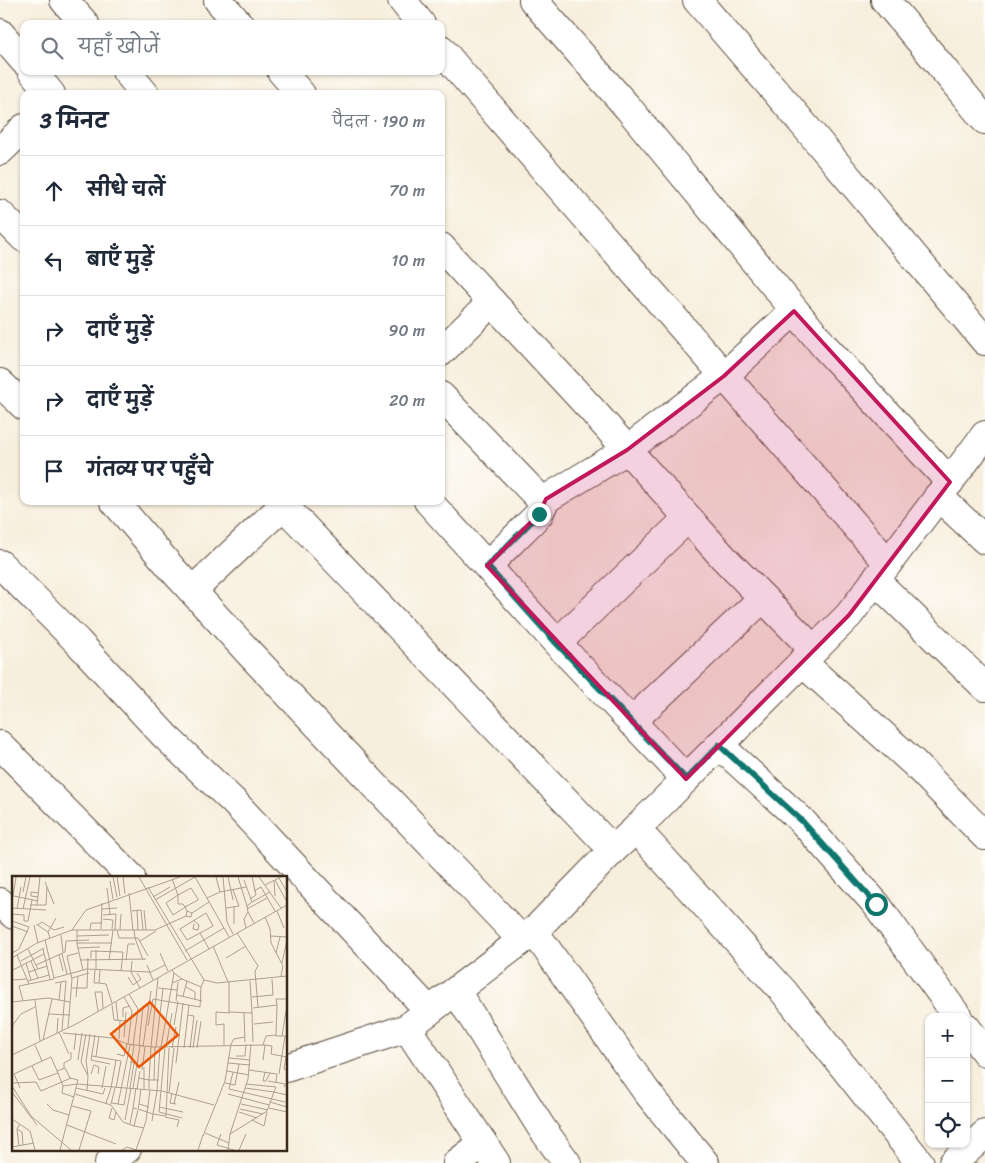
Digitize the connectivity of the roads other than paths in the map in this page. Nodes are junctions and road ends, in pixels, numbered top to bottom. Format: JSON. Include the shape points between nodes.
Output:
{"nodes":[{"id":1,"x":64,"y":0,"type":"edge"},
{"id":2,"x":218,"y":0,"type":"edge"},
{"id":3,"x":402,"y":0,"type":"edge"},
{"id":4,"x":533,"y":0,"type":"edge"},
{"id":5,"x":697,"y":0,"type":"edge"},
{"id":6,"x":885,"y":0,"type":"edge"},
{"id":7,"x":82,"y":20,"type":"edge"},
{"id":8,"x":236,"y":20,"type":"edge"},
{"id":9,"x":418,"y":20,"type":"edge"},
{"id":10,"x":0,"y":33,"type":"edge"},
{"id":11,"x":445,"y":54,"type":"edge"},
{"id":12,"x":20,"y":56,"type":"edge"},
{"id":13,"x":35,"y":75,"type":"edge"},
{"id":14,"x":129,"y":75,"type":"edge"},
{"id":15,"x":285,"y":75,"type":"edge"},
{"id":16,"x":48,"y":90,"type":"edge"},
{"id":17,"x":142,"y":90,"type":"edge"},
{"id":18,"x":298,"y":90,"type":"edge"},
{"id":19,"x":985,"y":120,"type":"edge"},
{"id":20,"x":20,"y":132,"type":"edge"},
{"id":21,"x":0,"y":151,"type":"edge"},
{"id":22,"x":0,"y":214,"type":"edge"},
{"id":23,"x":20,"y":234,"type":"edge"},
{"id":24,"x":445,"y":251,"type":"edge"},
{"id":25,"x":492,"y":302,"type":"junction"},
{"id":26,"x":794,"y":311,"type":"junction"},
{"id":27,"x":985,"y":341,"type":"edge"},
{"id":28,"x":445,"y":348,"type":"edge"},
{"id":29,"x":724,"y":376,"type":"junction"},
{"id":30,"x":445,"y":400,"type":"edge"},
{"id":31,"x":985,"y":435,"type":"edge"},
{"id":32,"x":627,"y":450,"type":"junction"},
{"id":33,"x":944,"y":489,"type":"junction"},
{"id":34,"x":117,"y":505,"type":"edge"},
{"id":35,"x":282,"y":505,"type":"edge"},
{"id":36,"x":286,"y":505,"type":"edge"},
{"id":37,"x":432,"y":505,"type":"edge"},
{"id":38,"x":542,"y":507,"type":"junction"},
{"id":39,"x":688,"y":518,"type":"junction"},
{"id":40,"x":985,"y":540,"type":"edge"},
{"id":41,"x":0,"y":564,"type":"edge"},
{"id":42,"x":487,"y":566,"type":"junction"},
{"id":43,"x":882,"y":572,"type":"junction"},
{"id":44,"x":192,"y":591,"type":"junction"},
{"id":45,"x":763,"y":598,"type":"junction"},
{"id":46,"x":556,"y":643,"type":"junction"},
{"id":47,"x":808,"y":656,"type":"junction"},
{"id":48,"x":985,"y":687,"type":"edge"},
{"id":49,"x":631,"y":722,"type":"junction"},
{"id":50,"x":0,"y":745,"type":"edge"},
{"id":51,"x":719,"y":745,"type":"junction"},
{"id":52,"x":686,"y":779,"type":"junction"},
{"id":53,"x":636,"y":829,"type":"junction"},
{"id":54,"x":985,"y":836,"type":"edge"},
{"id":55,"x":613,"y":850,"type":"junction"},
{"id":56,"x":130,"y":876,"type":"edge"},
{"id":57,"x":0,"y":902,"type":"edge"},
{"id":58,"x":12,"y":913,"type":"edge"},
{"id":59,"x":528,"y":935,"type":"junction"},
{"id":60,"x":456,"y":991,"type":"junction"},
{"id":61,"x":955,"y":1013,"type":"edge"},
{"id":62,"x":418,"y":1020,"type":"junction"},
{"id":63,"x":970,"y":1032,"type":"edge"},
{"id":64,"x":985,"y":1052,"type":"edge"},
{"id":65,"x":288,"y":1067,"type":"edge"},
{"id":66,"x":985,"y":1134,"type":"edge"},
{"id":67,"x":126,"y":1150,"type":"edge"},
{"id":68,"x":489,"y":1153,"type":"edge"},
{"id":69,"x":109,"y":1163,"type":"edge"},
{"id":70,"x":457,"y":1163,"type":"edge"},
{"id":71,"x":567,"y":1163,"type":"edge"},
{"id":72,"x":705,"y":1163,"type":"edge"},
{"id":73,"x":920,"y":1163,"type":"edge"},
{"id":74,"x":953,"y":1163,"type":"edge"}],
"edges":[{"from":1,"to":7,"type":"street"},
{"from":2,"to":8,"type":"street"},
{"from":3,"to":9,"type":"street"},
{"from":4,"to":26,"type":"street","via":[[628,109]]},
{"from":5,"to":27,"type":"street"},
{"from":6,"to":19,"type":"street"},
{"from":10,"to":12,"type":"street"},
{"from":11,"to":29,"type":"street"},
{"from":13,"to":16,"type":"street"},
{"from":14,"to":17,"type":"street"},
{"from":15,"to":18,"type":"street"},
{"from":20,"to":21,"type":"street"},
{"from":22,"to":23,"type":"street"},
{"from":24,"to":25,"type":"street"},
{"from":25,"to":28,"type":"street"},
{"from":25,"to":32,"type":"street"},
{"from":26,"to":29,"type":"street"},
{"from":26,"to":33,"type":"street"},
{"from":29,"to":32,"type":"street"},
{"from":29,"to":43,"type":"street"},
{"from":30,"to":38,"type":"street","via":[[542,500]]},
{"from":31,"to":33,"type":"street"},
{"from":32,"to":38,"type":"street","via":[[546,500]]},
{"from":32,"to":39,"type":"street"},
{"from":33,"to":40,"type":"street"},
{"from":33,"to":43,"type":"street"},
{"from":34,"to":44,"type":"street"},
{"from":35,"to":44,"type":"street"},
{"from":36,"to":55,"type":"street"},
{"from":37,"to":42,"type":"street"},
{"from":38,"to":42,"type":"street","via":[[539,514]]},
{"from":39,"to":45,"type":"street"},
{"from":39,"to":46,"type":"street"},
{"from":41,"to":62,"type":"street","via":[[165,736],[235,803],[421,1002]]},
{"from":42,"to":46,"type":"street"},
{"from":43,"to":47,"type":"street","via":[[849,615]]},
{"from":43,"to":48,"type":"street"},
{"from":44,"to":59,"type":"street"},
{"from":45,"to":47,"type":"street"},
{"from":45,"to":49,"type":"street"},
{"from":46,"to":49,"type":"street"},
{"from":47,"to":51,"type":"street"},
{"from":47,"to":54,"type":"street"},
{"from":49,"to":52,"type":"street"},
{"from":50,"to":56,"type":"street"},
{"from":51,"to":52,"type":"street"},
{"from":51,"to":61,"type":"street","via":[[802,821],[876,904]]},
{"from":52,"to":53,"type":"street"},
{"from":53,"to":55,"type":"street"},
{"from":53,"to":73,"type":"street","via":[[784,992]]},
{"from":55,"to":59,"type":"street"},
{"from":57,"to":58,"type":"street"},
{"from":59,"to":60,"type":"street"},
{"from":59,"to":72,"type":"street","via":[[646,1092]]},
{"from":60,"to":62,"type":"street"},
{"from":60,"to":71,"type":"street"},
{"from":62,"to":65,"type":"street"},
{"from":62,"to":68,"type":"street"},
{"from":63,"to":64,"type":"street"},
{"from":66,"to":74,"type":"street"},
{"from":67,"to":69,"type":"street"},
{"from":68,"to":70,"type":"street"}]}
